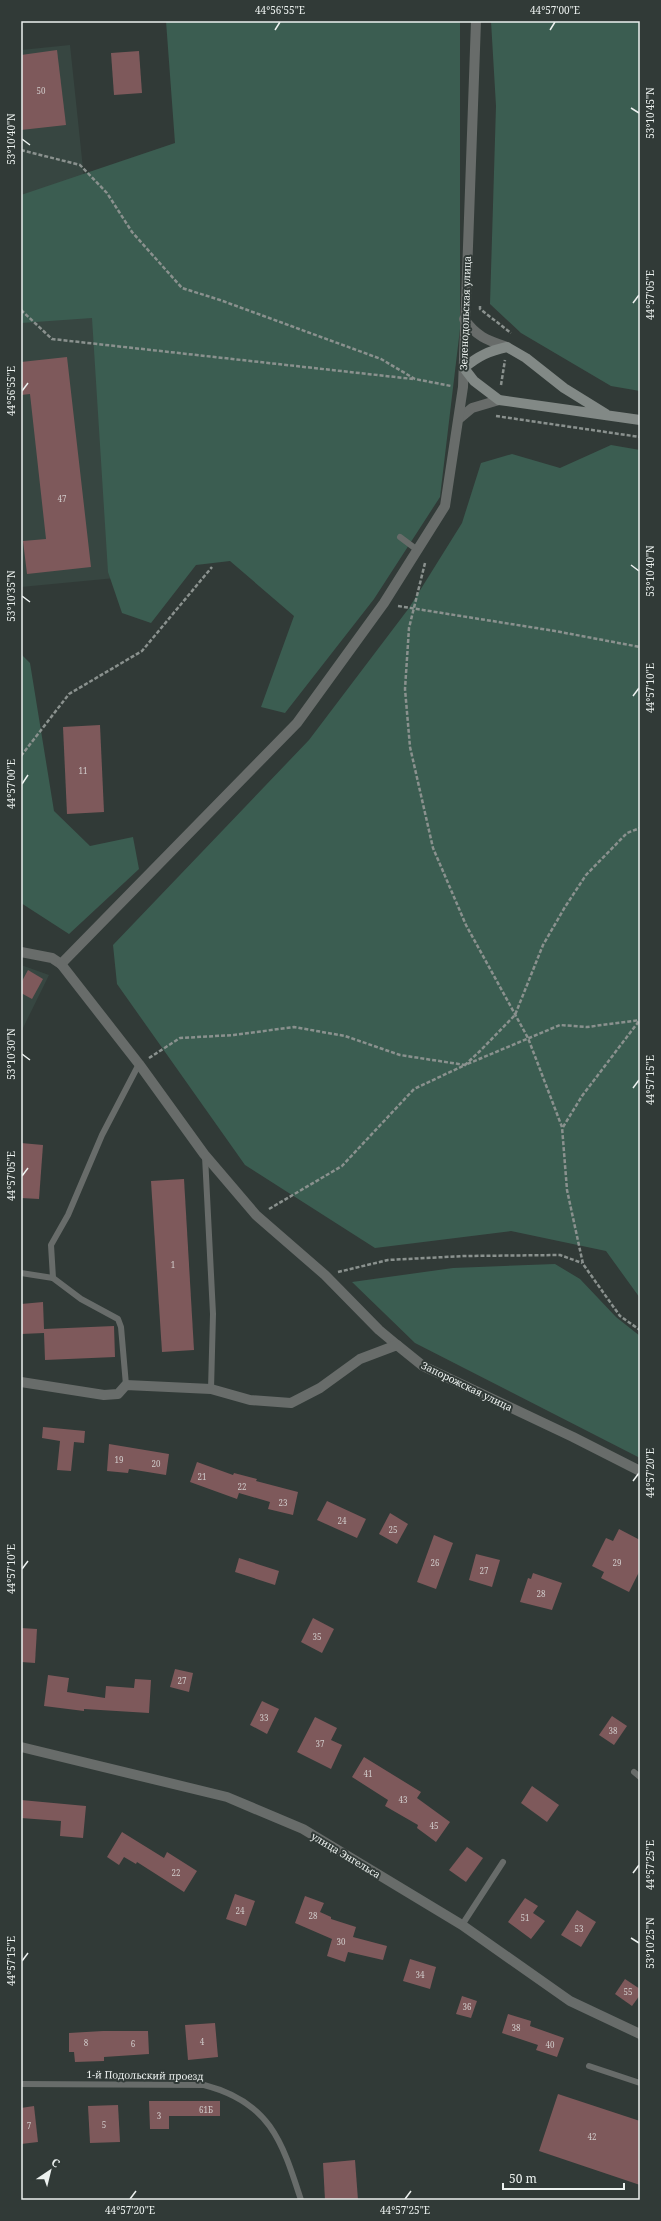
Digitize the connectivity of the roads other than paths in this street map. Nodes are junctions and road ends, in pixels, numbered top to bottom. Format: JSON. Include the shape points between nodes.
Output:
{"nodes":[{"id":1,"x":476,"y":21,"type":"edge"},
{"id":2,"x":464,"y":319,"type":"junction"},
{"id":3,"x":507,"y":347,"type":"junction"},
{"id":4,"x":464,"y":368,"type":"junction"},
{"id":5,"x":499,"y":400,"type":"junction"},
{"id":6,"x":606,"y":414,"type":"junction"},
{"id":7,"x":460,"y":418,"type":"junction"},
{"id":8,"x":640,"y":420,"type":"edge"},
{"id":9,"x":400,"y":537,"type":"dead end"},
{"id":10,"x":418,"y":549,"type":"junction"},
{"id":11,"x":21,"y":952,"type":"edge"},
{"id":12,"x":61,"y":964,"type":"junction"},
{"id":13,"x":139,"y":1064,"type":"junction"},
{"id":14,"x":204,"y":1154,"type":"junction"},
{"id":15,"x":21,"y":1273,"type":"edge"},
{"id":16,"x":53,"y":1278,"type":"junction"},
{"id":17,"x":397,"y":1345,"type":"junction"},
{"id":18,"x":21,"y":1382,"type":"edge"},
{"id":19,"x":126,"y":1385,"type":"junction"},
{"id":20,"x":211,"y":1389,"type":"junction"},
{"id":21,"x":640,"y":1471,"type":"edge"},
{"id":22,"x":21,"y":1747,"type":"edge"},
{"id":23,"x":634,"y":1772,"type":"dead end"},
{"id":24,"x":640,"y":1777,"type":"edge"},
{"id":25,"x":503,"y":1862,"type":"dead end"},
{"id":26,"x":462,"y":1925,"type":"junction"},
{"id":27,"x":640,"y":2034,"type":"edge"},
{"id":28,"x":589,"y":2066,"type":"dead end"},
{"id":29,"x":640,"y":2083,"type":"edge"},
{"id":30,"x":21,"y":2084,"type":"edge"},
{"id":31,"x":301,"y":2200,"type":"edge"}],
"edges":[{"from":1,"to":2,"type":"street","name":"Зеленодольская улица"},
{"from":2,"to":3,"type":"street","via":[[474,332],[484,339]]},
{"from":2,"to":4,"type":"street","name":"Зеленодольская улица"},
{"from":3,"to":4,"type":"street","via":[[488,351]]},
{"from":3,"to":6,"type":"street","via":[[526,358],[564,388]]},
{"from":4,"to":5,"type":"street","via":[[474,381]]},
{"from":4,"to":7,"type":"street","name":"Зеленодольская улица"},
{"from":5,"to":6,"type":"street"},
{"from":5,"to":7,"type":"street","via":[[472,408]]},
{"from":6,"to":8,"type":"street"},
{"from":7,"to":10,"type":"street","name":"Зеленодольская улица","via":[[445,506]]},
{"from":9,"to":10,"type":"lane"},
{"from":10,"to":12,"type":"street","name":"Зеленодольская улица","via":[[384,603],[297,723]]},
{"from":11,"to":12,"type":"street","via":[[52,958]]},
{"from":12,"to":13,"type":"street","name":"Запорожская улица"},
{"from":13,"to":14,"type":"street","name":"Запорожская улица"},
{"from":13,"to":16,"type":"lane","via":[[102,1135],[68,1215],[51,1245]]},
{"from":14,"to":17,"type":"street","name":"Запорожская улица","via":[[258,1216],[325,1275]]},
{"from":14,"to":20,"type":"lane","via":[[213,1314]]},
{"from":15,"to":16,"type":"lane"},
{"from":16,"to":19,"type":"lane","via":[[81,1299],[118,1319],[121,1326]]},
{"from":17,"to":20,"type":"street","via":[[360,1359],[320,1388],[291,1403],[250,1400]]},
{"from":17,"to":21,"type":"street","name":"Запорожская улица","via":[[423,1366],[573,1436]]},
{"from":18,"to":19,"type":"street","via":[[104,1395],[118,1394]]},
{"from":19,"to":20,"type":"street"},
{"from":22,"to":26,"type":"street","name":"улица Энгельса","via":[[227,1797],[304,1829]]},
{"from":23,"to":24,"type":"lane"},
{"from":25,"to":26,"type":"lane"},
{"from":26,"to":27,"type":"street","name":"улица Энгельса","via":[[570,2001]]},
{"from":28,"to":29,"type":"lane"},
{"from":30,"to":31,"type":"lane","name":"1-й Подольский проезд","via":[[204,2085],[225,2090],[260,2114],[275,2132],[285,2150]]}]}
